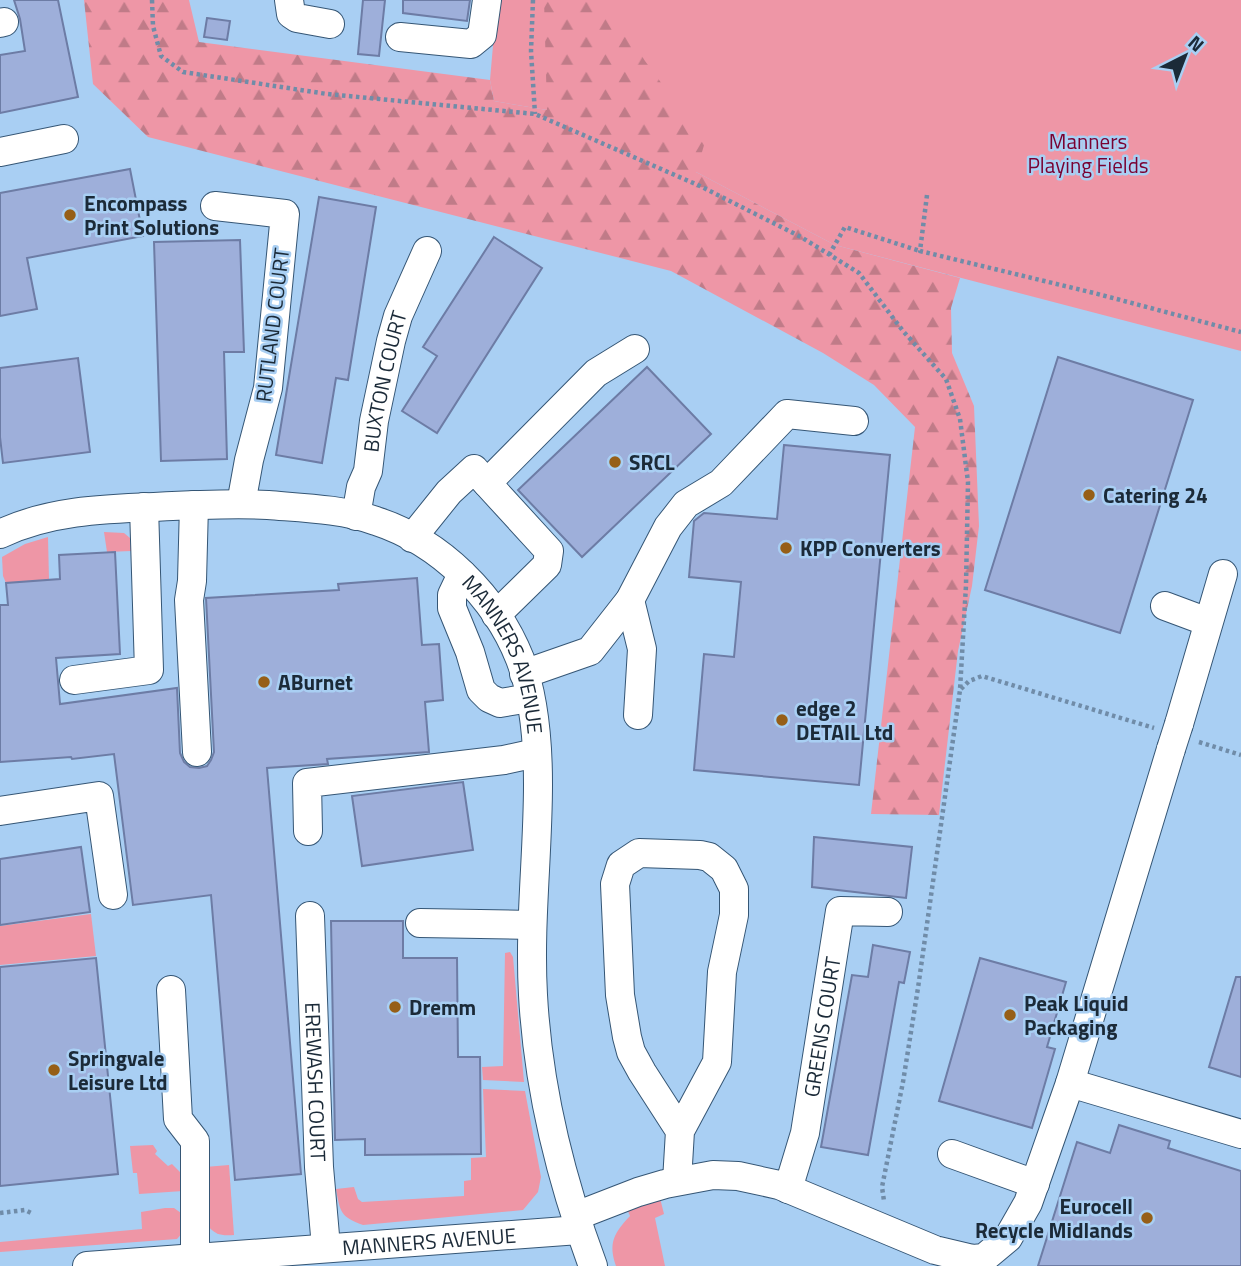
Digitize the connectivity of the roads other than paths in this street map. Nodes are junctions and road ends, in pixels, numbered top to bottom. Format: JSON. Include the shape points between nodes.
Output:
{"nodes":[{"id":1,"x":289,"y":0,"type":"edge"},
{"id":2,"x":487,"y":0,"type":"edge"},
{"id":3,"x":330,"y":24,"type":"dead end"},
{"id":4,"x":400,"y":37,"type":"dead end"},
{"id":5,"x":64,"y":139,"type":"dead end"},
{"id":6,"x":0,"y":152,"type":"edge"},
{"id":7,"x":215,"y":206,"type":"dead end"},
{"id":8,"x":427,"y":251,"type":"dead end"},
{"id":9,"x":635,"y":349,"type":"dead end"},
{"id":10,"x":854,"y":421,"type":"dead end"},
{"id":11,"x":487,"y":483,"type":"junction"},
{"id":12,"x":241,"y":504,"type":"junction"},
{"id":13,"x":194,"y":505,"type":"junction"},
{"id":14,"x":144,"y":507,"type":"junction"},
{"id":15,"x":356,"y":516,"type":"junction"},
{"id":16,"x":0,"y":534,"type":"edge"},
{"id":17,"x":412,"y":538,"type":"junction"},
{"id":18,"x":462,"y":574,"type":"junction"},
{"id":19,"x":1223,"y":574,"type":"dead end"},
{"id":20,"x":630,"y":600,"type":"junction"},
{"id":21,"x":1165,"y":606,"type":"dead end"},
{"id":22,"x":496,"y":615,"type":"junction"},
{"id":23,"x":1208,"y":622,"type":"junction"},
{"id":24,"x":74,"y":680,"type":"dead end"},
{"id":25,"x":527,"y":686,"type":"junction"},
{"id":26,"x":638,"y":715,"type":"dead end"},
{"id":27,"x":197,"y":752,"type":"dead end"},
{"id":28,"x":536,"y":753,"type":"junction"},
{"id":29,"x":0,"y":811,"type":"edge"},
{"id":30,"x":308,"y":831,"type":"dead end"},
{"id":31,"x":113,"y":895,"type":"dead end"},
{"id":32,"x":888,"y":912,"type":"dead end"},
{"id":33,"x":310,"y":916,"type":"dead end"},
{"id":34,"x":420,"y":923,"type":"dead end"},
{"id":35,"x":532,"y":925,"type":"junction"},
{"id":36,"x":171,"y":990,"type":"dead end"},
{"id":37,"x":1070,"y":1083,"type":"junction"},
{"id":38,"x":680,"y":1131,"type":"junction"},
{"id":39,"x":1241,"y":1134,"type":"edge"},
{"id":40,"x":951,"y":1154,"type":"dead end"},
{"id":41,"x":677,"y":1181,"type":"junction"},
{"id":42,"x":1035,"y":1184,"type":"junction"},
{"id":43,"x":788,"y":1189,"type":"junction"},
{"id":44,"x":578,"y":1223,"type":"junction"},
{"id":45,"x":318,"y":1254,"type":"edge"},
{"id":46,"x":195,"y":1257,"type":"junction"},
{"id":47,"x":960,"y":1261,"type":"edge"},
{"id":48,"x":152,"y":1263,"type":"edge"},
{"id":49,"x":88,"y":1266,"type":"edge"},
{"id":50,"x":593,"y":1266,"type":"edge"}],
"edges":[{"from":1,"to":3,"type":"street","via":[[291,14],[297,18]]},
{"from":2,"to":4,"type":"street","via":[[482,35],[471,44]]},
{"from":5,"to":6,"type":"street"},
{"from":7,"to":12,"type":"street","name":"RUTLAND COURT","via":[[285,215],[268,388]]},
{"from":8,"to":15,"type":"street","name":"BUXTON COURT","via":[[391,341]]},
{"from":9,"to":11,"type":"street","via":[[596,373]]},
{"from":10,"to":20,"type":"street","via":[[788,414],[721,483],[687,504],[674,519]]},
{"from":11,"to":17,"type":"street","via":[[474,469]]},
{"from":11,"to":22,"type":"street","via":[[549,551],[547,565]]},
{"from":12,"to":13,"type":"street","name":"MANNERS AVENUE"},
{"from":12,"to":15,"type":"street","name":"MANNERS AVENUE"},
{"from":13,"to":14,"type":"street","name":"MANNERS AVENUE"},
{"from":13,"to":27,"type":"street","via":[[189,600]]},
{"from":14,"to":16,"type":"street","name":"MANNERS AVENUE","via":[[45,517]]},
{"from":14,"to":24,"type":"street","via":[[149,670]]},
{"from":15,"to":17,"type":"street","name":"MANNERS AVENUE"},
{"from":17,"to":18,"type":"street","name":"MANNERS AVENUE"},
{"from":18,"to":22,"type":"street","name":"MANNERS AVENUE"},
{"from":18,"to":25,"type":"street","via":[[452,595],[452,608],[481,690],[500,703]]},
{"from":19,"to":23,"type":"street"},
{"from":20,"to":25,"type":"street","via":[[590,651]]},
{"from":20,"to":26,"type":"street","via":[[642,649]]},
{"from":21,"to":23,"type":"street"},
{"from":22,"to":25,"type":"street","name":"MANNERS AVENUE","via":[[508,632]]},
{"from":23,"to":37,"type":"street"},
{"from":25,"to":28,"type":"street","name":"MANNERS AVENUE"},
{"from":28,"to":30,"type":"street","via":[[307,783]]},
{"from":28,"to":35,"type":"street","name":"MANNERS AVENUE"},
{"from":29,"to":31,"type":"street","via":[[99,796]]},
{"from":32,"to":43,"type":"street","name":"GREENS COURT","via":[[840,911],[805,1133]]},
{"from":33,"to":45,"type":"street","name":"EREWASH COURT"},
{"from":34,"to":35,"type":"street"},
{"from":35,"to":44,"type":"street","name":"MANNERS AVENUE","via":[[533,996],[542,1079]]},
{"from":36,"to":46,"type":"street","via":[[178,1119],[195,1141]]},
{"from":37,"to":39,"type":"street"},
{"from":37,"to":42,"type":"street"},
{"from":38,"to":38,"type":"street","via":[[636,1062],[623,1023],[615,884],[621,865],[639,853],[709,857],[724,869],[735,896],[722,972],[717,1062]]},
{"from":38,"to":41,"type":"street"},
{"from":40,"to":42,"type":"street"},
{"from":41,"to":43,"type":"street","name":"MANNERS AVENUE","via":[[738,1176]]},
{"from":41,"to":44,"type":"street","name":"MANNERS AVENUE","via":[[638,1192]]},
{"from":42,"to":47,"type":"street","via":[[1008,1238],[984,1258]]},
{"from":43,"to":47,"type":"street","name":"MANNERS AVENUE"},
{"from":44,"to":45,"type":"street","name":"MANNERS AVENUE"},
{"from":44,"to":50,"type":"street","name":"MANNERS AVENUE"},
{"from":45,"to":46,"type":"street","name":"MANNERS AVENUE"},
{"from":46,"to":48,"type":"street","name":"MANNERS AVENUE"},
{"from":48,"to":49,"type":"street","name":"MANNERS AVENUE"}]}
